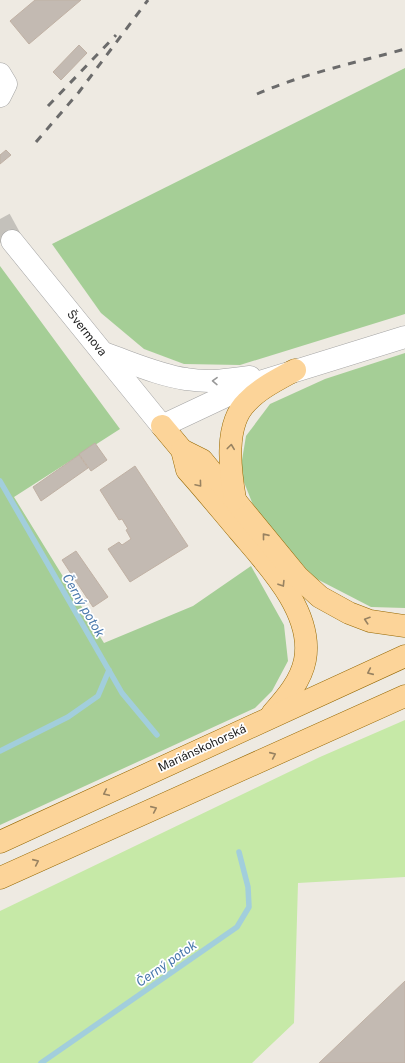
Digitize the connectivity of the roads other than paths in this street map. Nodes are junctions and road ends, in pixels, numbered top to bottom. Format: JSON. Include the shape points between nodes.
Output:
{"nodes":[{"id":1,"x":0,"y":74,"type":"edge"},
{"id":2,"x":0,"y":96,"type":"edge"},
{"id":3,"x":12,"y":241,"type":"tunnel mouth"},
{"id":4,"x":405,"y":337,"type":"edge"},
{"id":5,"x":103,"y":353,"type":"junction"},
{"id":6,"x":295,"y":370,"type":"junction"},
{"id":7,"x":162,"y":426,"type":"junction"},
{"id":8,"x":182,"y":450,"type":"junction"},
{"id":9,"x":235,"y":500,"type":"junction"},
{"id":10,"x":405,"y":626,"type":"edge"},
{"id":11,"x":405,"y":656,"type":"edge"},
{"id":12,"x":405,"y":696,"type":"edge"},
{"id":13,"x":405,"y":705,"type":"edge"},
{"id":14,"x":365,"y":714,"type":"junction"},
{"id":15,"x":268,"y":718,"type":"junction"},
{"id":16,"x":0,"y":842,"type":"edge"},
{"id":17,"x":0,"y":878,"type":"edge"}],
"edges":[{"from":1,"to":2,"type":"street","via":[[6,84]]},
{"from":3,"to":5,"type":"street","name":"Švermova"},
{"from":4,"to":6,"type":"street"},
{"from":6,"to":5,"type":"street","one_way":true,"via":[[224,381],[197,380],[174,377]]},
{"from":5,"to":7,"type":"street","name":"Švermova"},
{"from":6,"to":7,"type":"street","via":[[247,386]]},
{"from":9,"to":6,"type":"main road","one_way":true,"via":[[229,458],[239,412],[254,395]]},
{"from":7,"to":8,"type":"main road"},
{"from":8,"to":9,"type":"main road","via":[[202,460]]},
{"from":8,"to":15,"type":"main road","one_way":true,"via":[[187,470],[274,572],[300,617],[305,633],[306,650],[302,670],[294,686]]},
{"from":10,"to":9,"type":"main road","one_way":true,"via":[[370,621],[320,597],[298,577]]},
{"from":11,"to":15,"type":"main road","name":"Mariánskohorská","one_way":true},
{"from":12,"to":14,"type":"main road"},
{"from":13,"to":14,"type":"main road"},
{"from":17,"to":14,"type":"main road","one_way":true},
{"from":15,"to":16,"type":"main road","name":"Mariánskohorská","one_way":true}]}
